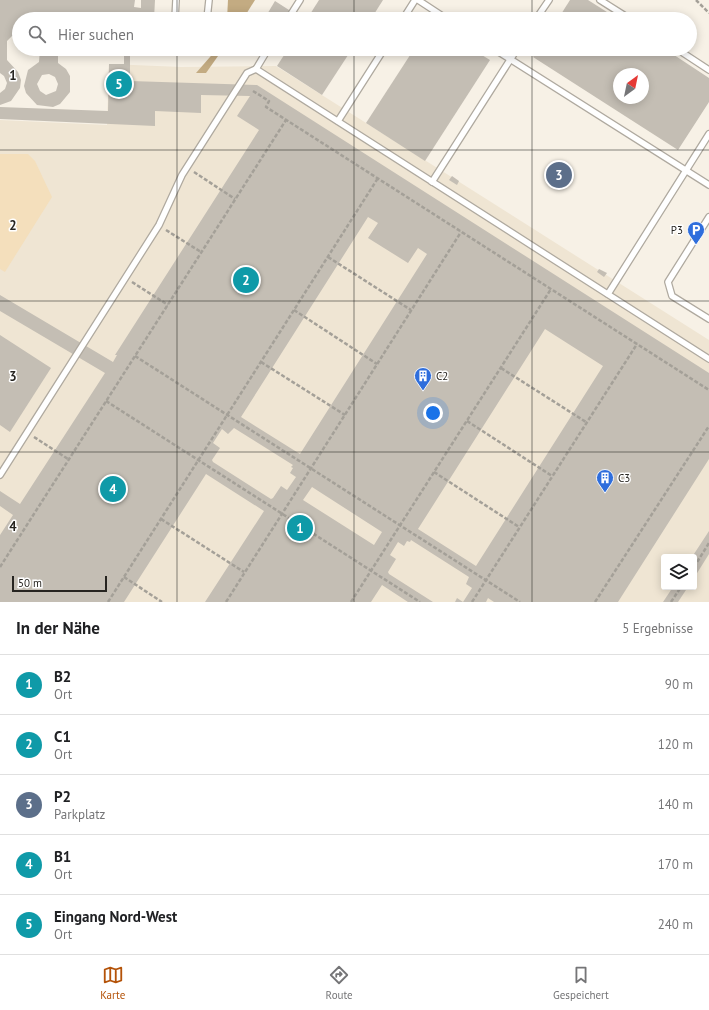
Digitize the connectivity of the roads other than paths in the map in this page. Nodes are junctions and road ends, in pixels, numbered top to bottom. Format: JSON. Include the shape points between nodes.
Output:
{"nodes":[{"id":1,"x":176,"y":0,"type":"edge"},
{"id":2,"x":208,"y":0,"type":"edge"},
{"id":3,"x":300,"y":0,"type":"edge"},
{"id":4,"x":417,"y":0,"type":"edge"},
{"id":5,"x":548,"y":0,"type":"edge"},
{"id":6,"x":600,"y":0,"type":"edge"},
{"id":7,"x":175,"y":12,"type":"edge"},
{"id":8,"x":207,"y":12,"type":"edge"},
{"id":9,"x":292,"y":12,"type":"edge"},
{"id":10,"x":408,"y":12,"type":"edge"},
{"id":11,"x":436,"y":12,"type":"edge"},
{"id":12,"x":540,"y":12,"type":"edge"},
{"id":13,"x":619,"y":12,"type":"edge"},
{"id":14,"x":264,"y":56,"type":"edge"},
{"id":15,"x":380,"y":56,"type":"edge"},
{"id":16,"x":504,"y":56,"type":"edge"},
{"id":17,"x":513,"y":56,"type":"edge"},
{"id":18,"x":688,"y":56,"type":"edge"},
{"id":19,"x":510,"y":60,"type":"junction"},
{"id":20,"x":256,"y":69,"type":"junction"},
{"id":21,"x":709,"y":70,"type":"edge"},
{"id":22,"x":338,"y":121,"type":"junction"},
{"id":23,"x":709,"y":134,"type":"edge"},
{"id":24,"x":686,"y":171,"type":"junction"},
{"id":25,"x":432,"y":182,"type":"junction"},
{"id":26,"x":709,"y":185,"type":"edge"},
{"id":27,"x":709,"y":217,"type":"edge"},
{"id":28,"x":608,"y":294,"type":"junction"},
{"id":29,"x":709,"y":319,"type":"edge"},
{"id":30,"x":709,"y":359,"type":"edge"},
{"id":31,"x":0,"y":475,"type":"edge"}],
"edges":[{"from":1,"to":7,"type":"lane"},
{"from":2,"to":8,"type":"lane"},
{"from":3,"to":9,"type":"lane"},
{"from":4,"to":10,"type":"lane"},
{"from":4,"to":11,"type":"lane"},
{"from":5,"to":12,"type":"lane"},
{"from":6,"to":13,"type":"lane"},
{"from":14,"to":20,"type":"lane"},
{"from":15,"to":22,"type":"lane"},
{"from":16,"to":19,"type":"lane"},
{"from":17,"to":19,"type":"lane"},
{"from":18,"to":21,"type":"lane"},
{"from":19,"to":24,"type":"lane"},
{"from":19,"to":25,"type":"lane"},
{"from":20,"to":22,"type":"lane"},
{"from":20,"to":31,"type":"lane","via":[[247,73],[187,168],[159,225]]},
{"from":22,"to":25,"type":"lane"},
{"from":23,"to":24,"type":"lane"},
{"from":24,"to":26,"type":"lane"},
{"from":24,"to":28,"type":"lane"},
{"from":25,"to":28,"type":"lane"},
{"from":27,"to":29,"type":"lane","via":[[668,282],[672,296]]},
{"from":28,"to":30,"type":"lane"}]}
